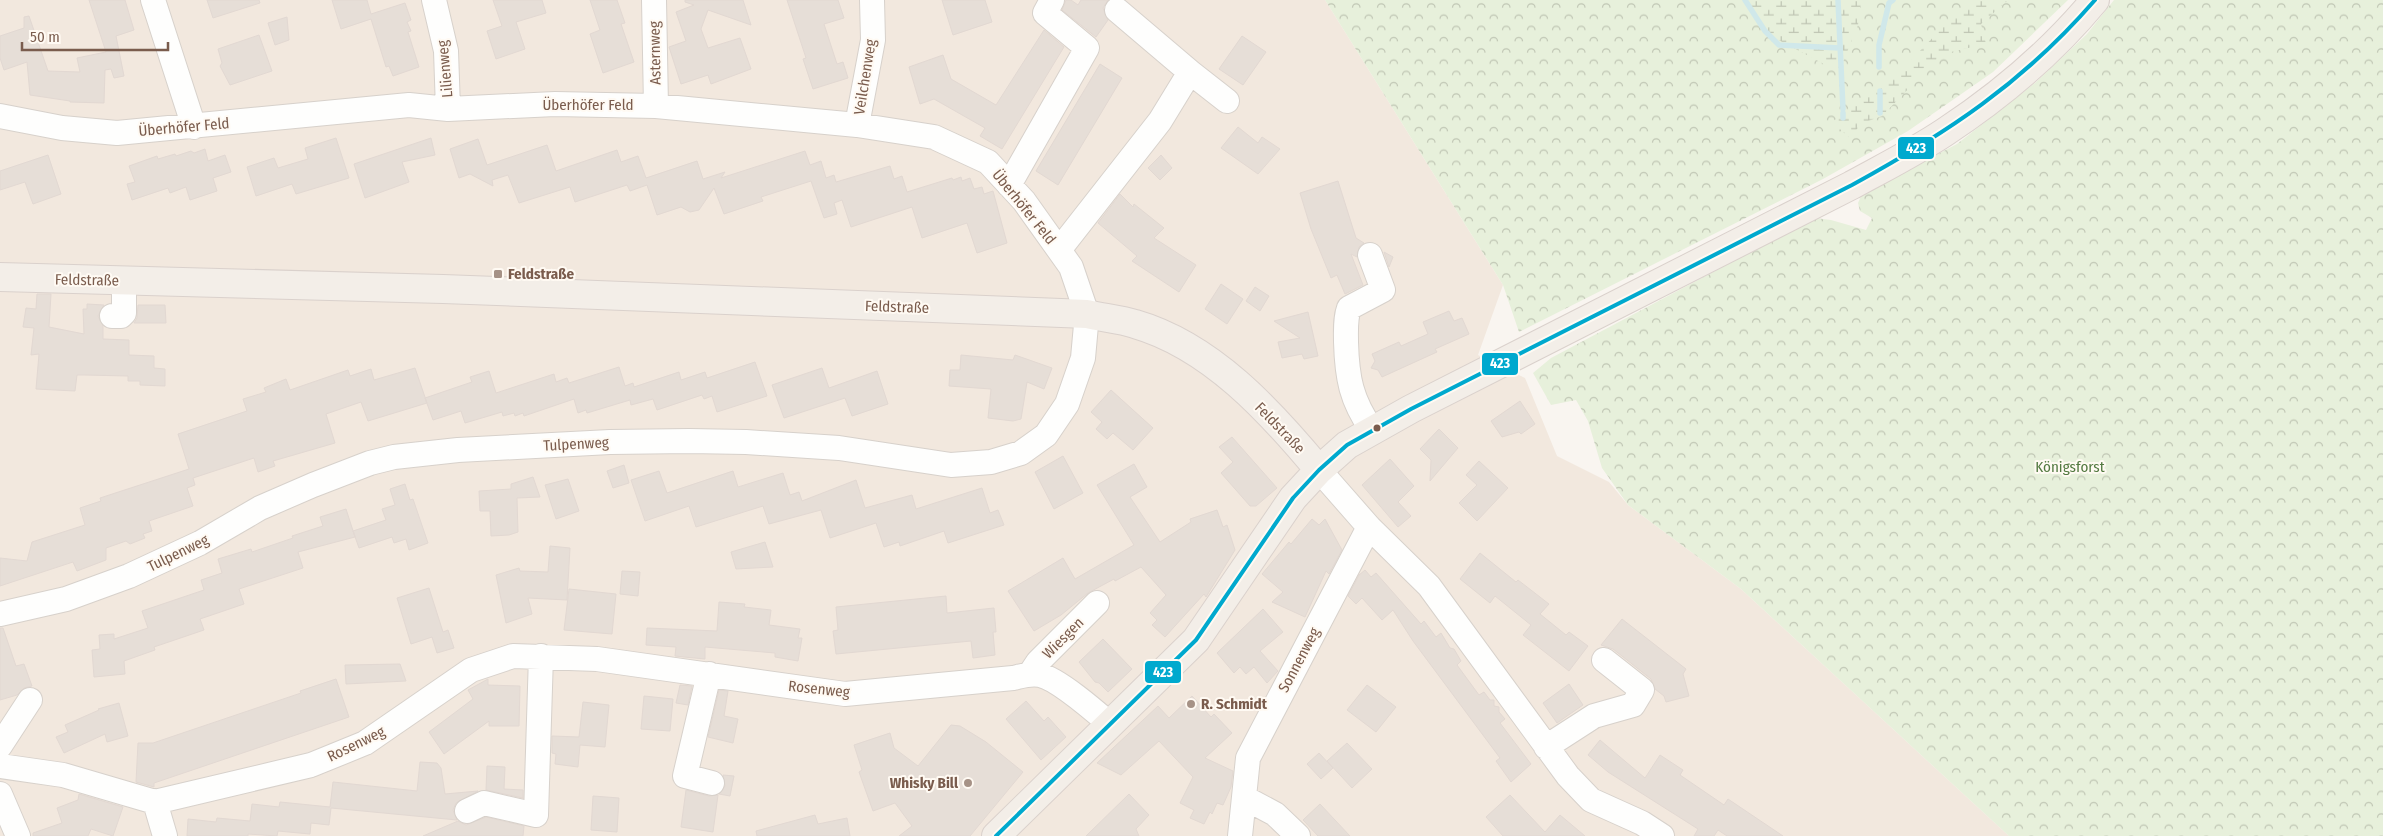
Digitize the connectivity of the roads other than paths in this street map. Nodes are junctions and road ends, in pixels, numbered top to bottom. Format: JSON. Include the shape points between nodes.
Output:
{"nodes":[{"id":1,"x":153,"y":0,"type":"edge"},
{"id":2,"x":434,"y":0,"type":"edge"},
{"id":3,"x":654,"y":0,"type":"edge"},
{"id":4,"x":872,"y":0,"type":"edge"},
{"id":5,"x":1052,"y":0,"type":"edge"},
{"id":6,"x":2095,"y":0,"type":"edge"},
{"id":7,"x":1117,"y":10,"type":"dead end"},
{"id":8,"x":1190,"y":72,"type":"junction"},
{"id":9,"x":1227,"y":101,"type":"dead end"},
{"id":10,"x":656,"y":106,"type":"junction"},
{"id":11,"x":448,"y":108,"type":"junction"},
{"id":12,"x":0,"y":116,"type":"edge"},
{"id":13,"x":857,"y":125,"type":"junction"},
{"id":14,"x":194,"y":127,"type":"junction"},
{"id":15,"x":1009,"y":185,"type":"junction"},
{"id":16,"x":1060,"y":250,"type":"junction"},
{"id":17,"x":1370,"y":255,"type":"dead end"},
{"id":18,"x":0,"y":278,"type":"edge"},
{"id":19,"x":124,"y":281,"type":"junction"},
{"id":20,"x":1087,"y":314,"type":"junction"},
{"id":21,"x":112,"y":316,"type":"dead end"},
{"id":22,"x":1372,"y":430,"type":"junction"},
{"id":23,"x":1319,"y":470,"type":"junction"},
{"id":24,"x":1369,"y":527,"type":"junction"},
{"id":25,"x":1097,"y":603,"type":"dead end"},
{"id":26,"x":0,"y":614,"type":"edge"},
{"id":27,"x":541,"y":656,"type":"junction"},
{"id":28,"x":1604,"y":660,"type":"dead end"},
{"id":29,"x":709,"y":674,"type":"junction"},
{"id":30,"x":1030,"y":674,"type":"junction"},
{"id":31,"x":30,"y":700,"type":"dead end"},
{"id":32,"x":1111,"y":725,"type":"junction"},
{"id":33,"x":0,"y":746,"type":"edge"},
{"id":34,"x":1546,"y":748,"type":"junction"},
{"id":35,"x":0,"y":766,"type":"edge"},
{"id":36,"x":712,"y":783,"type":"dead end"},
{"id":37,"x":1244,"y":798,"type":"junction"},
{"id":38,"x":1,"y":800,"type":"edge"},
{"id":39,"x":155,"y":802,"type":"junction"},
{"id":40,"x":467,"y":811,"type":"dead end"},
{"id":41,"x":1639,"y":829,"type":"edge"},
{"id":42,"x":18,"y":836,"type":"edge"},
{"id":43,"x":165,"y":836,"type":"edge"},
{"id":44,"x":996,"y":836,"type":"edge"},
{"id":45,"x":1240,"y":836,"type":"edge"},
{"id":46,"x":1298,"y":836,"type":"edge"},
{"id":47,"x":1662,"y":836,"type":"edge"}],
"edges":[{"from":1,"to":14,"type":"street"},
{"from":2,"to":11,"type":"street","name":"Lilienweg","via":[[446,52]]},
{"from":3,"to":10,"type":"street","name":"Asternweg"},
{"from":4,"to":13,"type":"street","name":"Veilchenweg","via":[[873,40]]},
{"from":5,"to":15,"type":"street","via":[[1045,13],[1087,48]]},
{"from":6,"to":22,"type":"main road","via":[[2064,36],[2006,87],[1914,151]]},
{"from":7,"to":8,"type":"street"},
{"from":8,"to":9,"type":"street"},
{"from":8,"to":16,"type":"street","via":[[1160,121]]},
{"from":10,"to":11,"type":"street","name":"Überhöfer Feld","via":[[555,104]]},
{"from":10,"to":13,"type":"street","name":"Überhöfer Feld"},
{"from":11,"to":14,"type":"street","name":"Überhöfer Feld","via":[[400,106]]},
{"from":12,"to":14,"type":"street","name":"Überhöfer Feld","via":[[62,128],[117,133]]},
{"from":13,"to":15,"type":"street","name":"Überhöfer Feld","via":[[934,137],[988,162]]},
{"from":15,"to":16,"type":"street","name":"Überhöfer Feld"},
{"from":16,"to":20,"type":"street","name":"Überhöfer Feld","via":[[1071,267]]},
{"from":17,"to":22,"type":"street","via":[[1383,290],[1349,308],[1346,318],[1346,375],[1357,408]]},
{"from":18,"to":19,"type":"main road","name":"Feldstraße"},
{"from":19,"to":20,"type":"main road","name":"Feldstraße","via":[[443,289]]},
{"from":19,"to":21,"type":"street","via":[[124,313]]},
{"from":20,"to":23,"type":"main road","name":"Feldstraße","via":[[1136,324],[1206,360],[1286,430]]},
{"from":20,"to":26,"type":"street","name":"Tulpenweg","via":[[1083,358],[1067,404],[1046,435],[1021,453],[991,462],[951,465],[840,448],[689,441],[458,450],[394,458],[370,463],[260,508],[200,544],[129,576],[66,599]]},
{"from":22,"to":23,"type":"main road","via":[[1346,445]]},
{"from":23,"to":24,"type":"street"},
{"from":23,"to":32,"type":"main road","via":[[1294,498],[1196,640]]},
{"from":24,"to":34,"type":"street","via":[[1429,586]]},
{"from":24,"to":37,"type":"street","name":"Sonnenweg","via":[[1248,758]]},
{"from":25,"to":30,"type":"street","name":"Wiesgen"},
{"from":27,"to":29,"type":"street","name":"Rosenweg","via":[[596,659]]},
{"from":27,"to":39,"type":"street","name":"Rosenweg","via":[[513,656],[472,670],[365,743],[311,765]]},
{"from":27,"to":40,"type":"street","via":[[536,814],[484,803]]},
{"from":28,"to":34,"type":"street","via":[[1642,690],[1633,705],[1594,716]]},
{"from":29,"to":30,"type":"street","name":"Rosenweg","via":[[845,694]]},
{"from":29,"to":36,"type":"street","via":[[685,776]]},
{"from":30,"to":32,"type":"street","name":"Rosenweg","via":[[1054,682]]},
{"from":31,"to":33,"type":"street"},
{"from":32,"to":44,"type":"main road"},
{"from":34,"to":41,"type":"street","via":[[1591,800]]},
{"from":35,"to":39,"type":"street","name":"Rosenweg","via":[[63,775]]},
{"from":37,"to":45,"type":"street","name":"Sonnenweg"},
{"from":37,"to":46,"type":"street","via":[[1275,814]]},
{"from":38,"to":42,"type":"street"},
{"from":39,"to":43,"type":"street"},
{"from":41,"to":47,"type":"street"}]}
